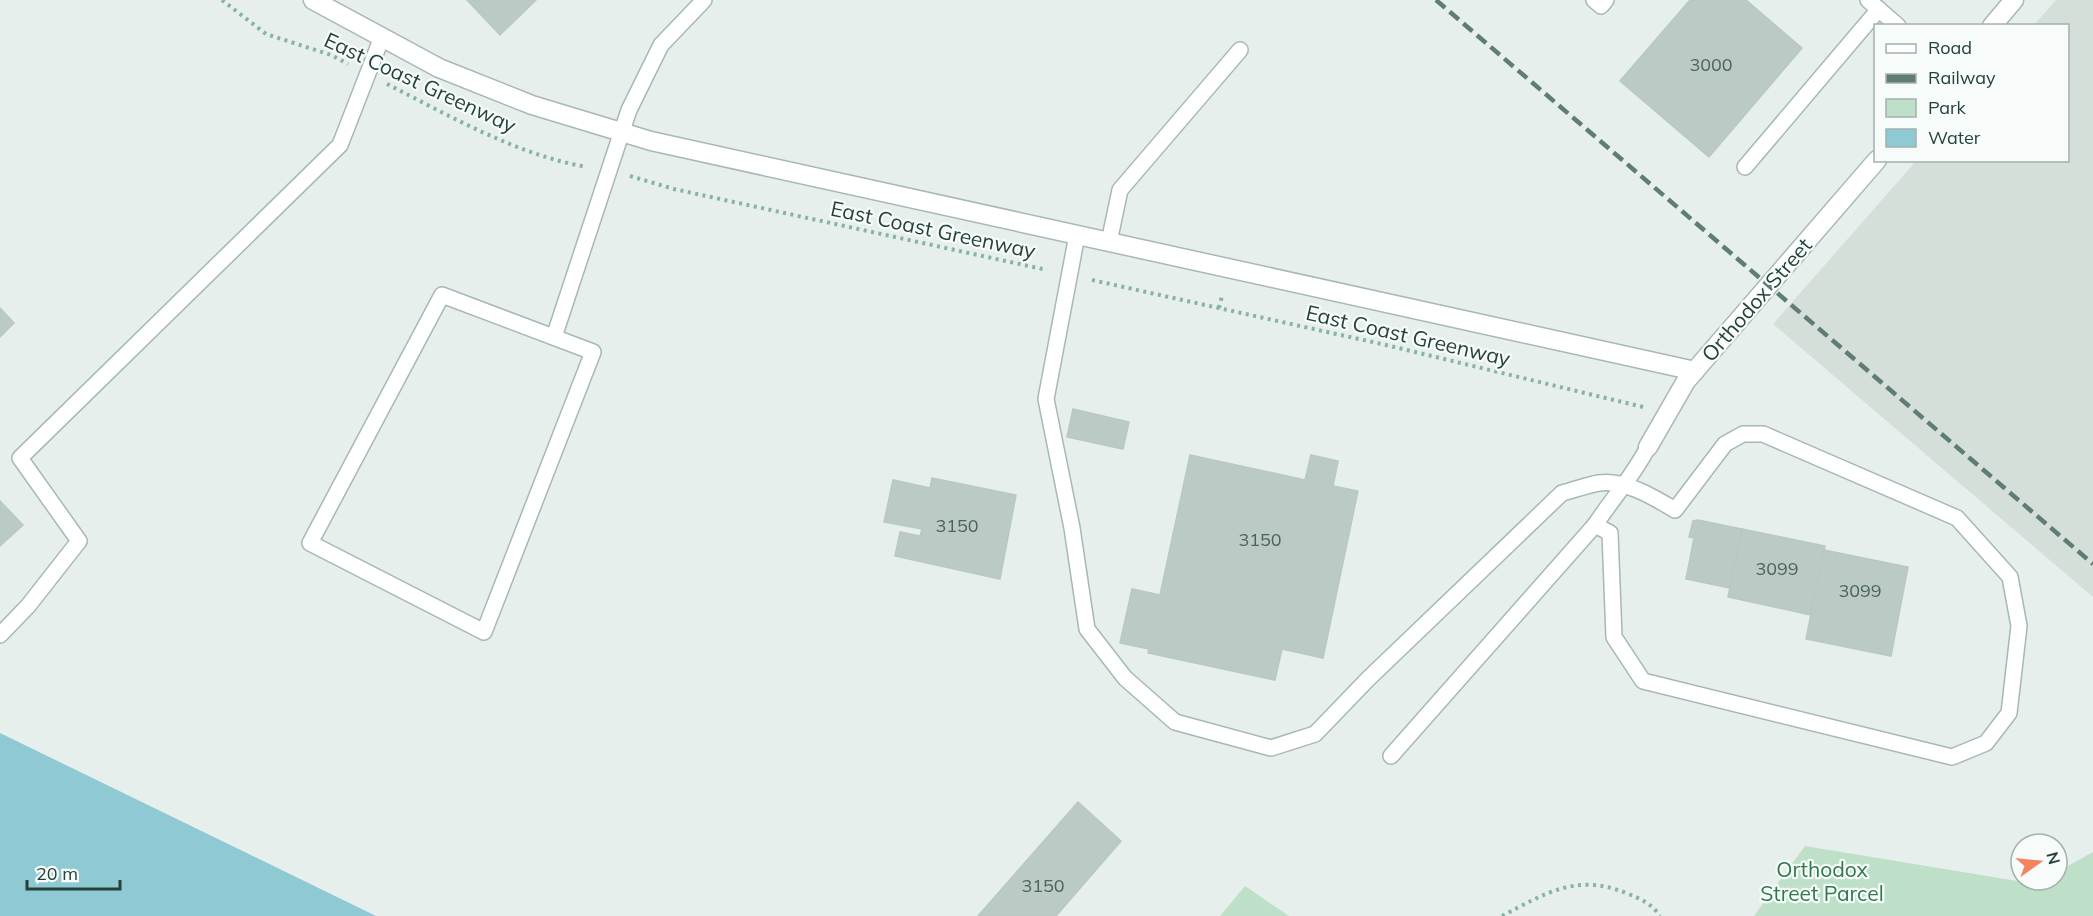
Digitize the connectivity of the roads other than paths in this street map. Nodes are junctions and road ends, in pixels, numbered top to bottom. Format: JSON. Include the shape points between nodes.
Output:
{"nodes":[{"id":1,"x":313,"y":0,"type":"edge"},
{"id":2,"x":704,"y":0,"type":"edge"},
{"id":3,"x":1594,"y":0,"type":"edge"},
{"id":4,"x":1606,"y":0,"type":"edge"},
{"id":5,"x":2014,"y":0,"type":"edge"},
{"id":6,"x":1874,"y":4,"type":"edge"},
{"id":7,"x":1896,"y":24,"type":"edge"},
{"id":8,"x":1994,"y":24,"type":"edge"},
{"id":9,"x":382,"y":37,"type":"junction"},
{"id":10,"x":1240,"y":50,"type":"dead end"},
{"id":11,"x":622,"y":132,"type":"junction"},
{"id":12,"x":1875,"y":162,"type":"edge"},
{"id":13,"x":1745,"y":167,"type":"dead end"},
{"id":14,"x":1077,"y":234,"type":"junction"},
{"id":15,"x":1109,"y":242,"type":"junction"},
{"id":16,"x":554,"y":337,"type":"junction"},
{"id":17,"x":1695,"y":371,"type":"junction"},
{"id":18,"x":1648,"y":447,"type":"joint"},
{"id":19,"x":1622,"y":485,"type":"junction"},
{"id":20,"x":1595,"y":525,"type":"junction"},
{"id":21,"x":0,"y":635,"type":"edge"},
{"id":22,"x":1391,"y":756,"type":"dead end"}],
"edges":[{"from":1,"to":9,"type":"street"},
{"from":2,"to":11,"type":"lane","via":[[662,45]]},
{"from":3,"to":4,"type":"lane","via":[[1601,6]]},
{"from":5,"to":8,"type":"street"},
{"from":6,"to":7,"type":"lane"},
{"from":6,"to":13,"type":"lane"},
{"from":9,"to":11,"type":"street","via":[[439,68],[532,105]]},
{"from":9,"to":21,"type":"lane","via":[[339,145],[20,458],[79,541]]},
{"from":10,"to":15,"type":"lane","via":[[1120,190]]},
{"from":11,"to":14,"type":"street"},
{"from":11,"to":16,"type":"lane"},
{"from":12,"to":17,"type":"street","name":"Orthodox Street"},
{"from":14,"to":15,"type":"street"},
{"from":14,"to":19,"type":"lane","via":[[1046,399],[1087,628],[1125,678],[1175,722],[1271,748],[1315,734],[1562,493],[1602,482]]},
{"from":15,"to":17,"type":"street"},
{"from":16,"to":16,"type":"lane","via":[[442,295],[310,543],[484,632],[593,352]]},
{"from":17,"to":18,"type":"street","name":"Orthodox Street"},
{"from":18,"to":19,"type":"lane"},
{"from":19,"to":20,"type":"lane"},
{"from":19,"to":20,"type":"lane","via":[[1675,510],[1725,444],[1743,434],[1763,434],[1957,518],[2010,577],[2019,626],[2008,713],[1986,743],[1952,757],[1643,681],[1614,637],[1610,533]]},
{"from":20,"to":22,"type":"lane"}]}
